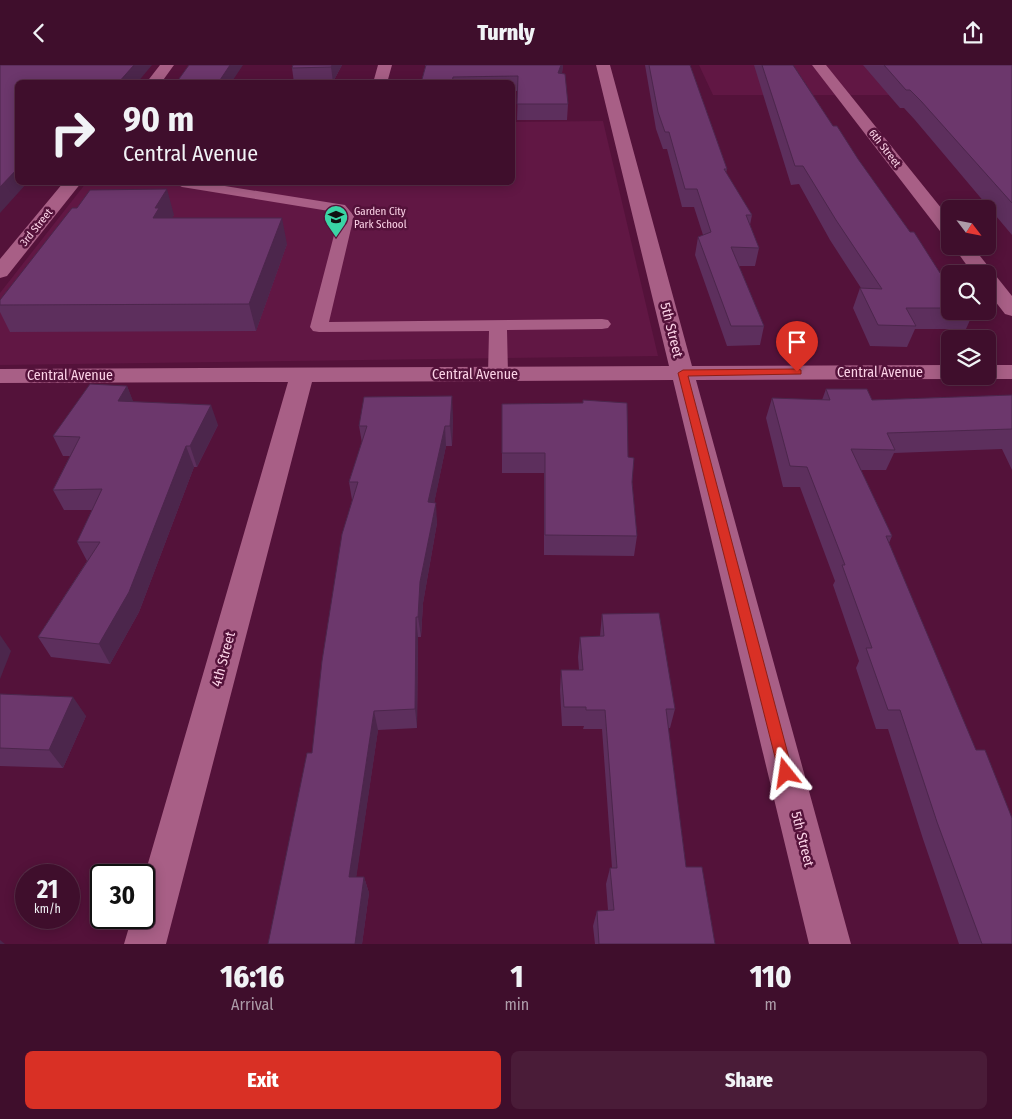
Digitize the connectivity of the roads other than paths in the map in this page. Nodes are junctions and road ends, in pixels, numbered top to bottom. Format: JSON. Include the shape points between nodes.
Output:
{"nodes":[{"id":1,"x":167,"y":65,"type":"edge"},
{"id":2,"x":385,"y":65,"type":"edge"},
{"id":3,"x":603,"y":65,"type":"edge"},
{"id":4,"x":819,"y":65,"type":"edge"},
{"id":5,"x":155,"y":80,"type":"edge"},
{"id":6,"x":381,"y":80,"type":"edge"},
{"id":7,"x":70,"y":185,"type":"edge"},
{"id":8,"x":195,"y":185,"type":"edge"},
{"id":9,"x":941,"y":220,"type":"edge"},
{"id":10,"x":969,"y":255,"type":"edge"},
{"id":11,"x":977,"y":265,"type":"edge"},
{"id":12,"x":0,"y":272,"type":"edge"},
{"id":13,"x":996,"y":289,"type":"edge"},
{"id":14,"x":1012,"y":310,"type":"edge"},
{"id":15,"x":602,"y":324,"type":"dead end"},
{"id":16,"x":498,"y":325,"type":"junction"},
{"id":17,"x":1012,"y":371,"type":"edge"},
{"id":18,"x":941,"y":372,"type":"edge"},
{"id":19,"x":996,"y":372,"type":"edge"},
{"id":20,"x":683,"y":373,"type":"junction"},
{"id":21,"x":498,"y":374,"type":"junction"},
{"id":22,"x":302,"y":375,"type":"junction"},
{"id":23,"x":0,"y":376,"type":"edge"},
{"id":24,"x":145,"y":944,"type":"edge"},
{"id":25,"x":830,"y":944,"type":"edge"}],
"edges":[{"from":1,"to":5,"type":"street"},
{"from":2,"to":6,"type":"street"},
{"from":3,"to":20,"type":"street","name":"5th Street"},
{"from":4,"to":9,"type":"street","name":"6th Street"},
{"from":7,"to":12,"type":"street","name":"3rd Street"},
{"from":8,"to":16,"type":"lane","via":[[340,208],[344,212],[347,216],[319,327]]},
{"from":10,"to":11,"type":"street"},
{"from":13,"to":14,"type":"street"},
{"from":15,"to":16,"type":"lane"},
{"from":16,"to":21,"type":"lane"},
{"from":17,"to":19,"type":"street"},
{"from":18,"to":20,"type":"street","name":"Central Avenue"},
{"from":20,"to":21,"type":"street","name":"Central Avenue"},
{"from":20,"to":25,"type":"street","name":"5th Street"},
{"from":21,"to":22,"type":"street","name":"Central Avenue"},
{"from":22,"to":23,"type":"street","name":"Central Avenue"},
{"from":22,"to":24,"type":"street","name":"4th Street"}]}
